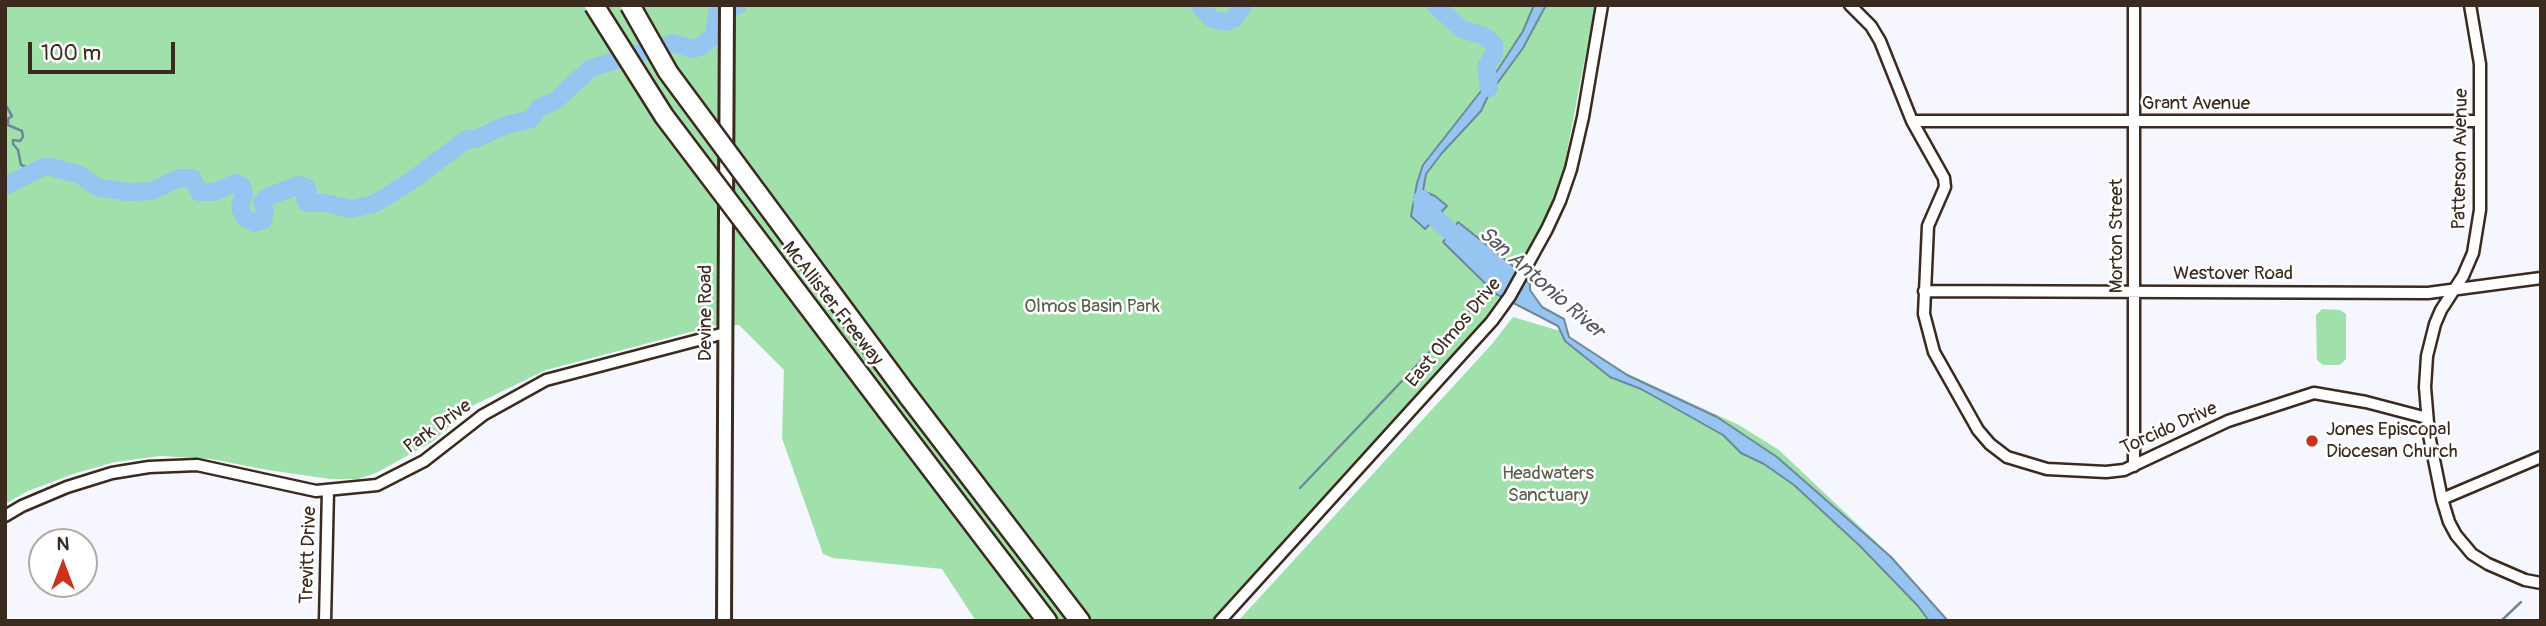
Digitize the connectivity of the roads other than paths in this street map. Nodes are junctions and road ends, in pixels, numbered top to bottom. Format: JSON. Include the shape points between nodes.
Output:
{"nodes":[{"id":1,"x":594,"y":5,"type":"edge"},
{"id":2,"x":630,"y":5,"type":"edge"},
{"id":3,"x":727,"y":5,"type":"edge"},
{"id":4,"x":1602,"y":5,"type":"edge"},
{"id":5,"x":1850,"y":5,"type":"edge"},
{"id":6,"x":2134,"y":5,"type":"edge"},
{"id":7,"x":2470,"y":5,"type":"edge"},
{"id":8,"x":1912,"y":121,"type":"junction"},
{"id":9,"x":2480,"y":121,"type":"junction"},
{"id":10,"x":2134,"y":122,"type":"junction"},
{"id":11,"x":2541,"y":278,"type":"edge"},
{"id":12,"x":1924,"y":291,"type":"junction"},
{"id":13,"x":2134,"y":291,"type":"junction"},
{"id":14,"x":2453,"y":291,"type":"junction"},
{"id":15,"x":725,"y":333,"type":"junction"},
{"id":16,"x":2427,"y":418,"type":"junction"},
{"id":17,"x":2541,"y":457,"type":"edge"},
{"id":18,"x":2134,"y":466,"type":"junction"},
{"id":19,"x":328,"y":490,"type":"junction"},
{"id":20,"x":2442,"y":499,"type":"junction"},
{"id":21,"x":5,"y":516,"type":"edge"},
{"id":22,"x":2541,"y":583,"type":"edge"},
{"id":23,"x":325,"y":621,"type":"edge"},
{"id":24,"x":724,"y":621,"type":"edge"},
{"id":25,"x":1047,"y":621,"type":"edge"},
{"id":26,"x":1080,"y":621,"type":"edge"},
{"id":27,"x":1220,"y":621,"type":"edge"}],
"edges":[{"from":1,"to":25,"type":"highway","name":"McAllister Freeway","bridge":true,"via":[[685,145]]},
{"from":2,"to":26,"type":"highway","name":"McAllister Freeway","bridge":true,"via":[[668,72],[700,116]]},
{"from":3,"to":15,"type":"street","name":"Devine Road"},
{"from":4,"to":27,"type":"street","name":"East Olmos Drive","via":[[1571,169],[1547,229],[1510,296]]},
{"from":5,"to":8,"type":"street","name":"Torcido Drive","via":[[1880,41]]},
{"from":6,"to":10,"type":"street","name":"Morton Street"},
{"from":7,"to":9,"type":"street","name":"Patterson Avenue","via":[[2480,65]]},
{"from":8,"to":10,"type":"street","name":"Grant Avenue"},
{"from":8,"to":12,"type":"street","name":"Torcido Drive","via":[[1945,187],[1928,226]]},
{"from":9,"to":10,"type":"street","name":"Grant Avenue"},
{"from":9,"to":14,"type":"street","name":"Patterson Avenue","via":[[2477,238]]},
{"from":10,"to":13,"type":"street","name":"Morton Street"},
{"from":11,"to":14,"type":"street","name":"Westover Road"},
{"from":12,"to":13,"type":"street","name":"Westover Road"},
{"from":12,"to":18,"type":"street","name":"Torcido Drive","via":[[1926,328],[1934,352],[1970,418],[1990,444],[2007,457],[2047,469],[2106,472]]},
{"from":13,"to":14,"type":"street","name":"Westover Road"},
{"from":13,"to":18,"type":"street","name":"Morton Street"},
{"from":14,"to":16,"type":"street","name":"Patterson Avenue","via":[[2435,324],[2427,356]]},
{"from":15,"to":19,"type":"street","name":"Park Drive","via":[[546,380],[483,415],[424,461],[391,479],[377,485]]},
{"from":15,"to":24,"type":"street","name":"Devine Road"},
{"from":16,"to":18,"type":"street","name":"Torcido Drive","via":[[2314,393],[2228,421]]},
{"from":16,"to":20,"type":"street","name":"Patterson Avenue"},
{"from":17,"to":20,"type":"street"},
{"from":19,"to":21,"type":"street","name":"Park Drive","via":[[197,465],[149,467],[67,487]]},
{"from":19,"to":23,"type":"street","name":"Trevitt Drive"},
{"from":20,"to":22,"type":"street","name":"Patterson Avenue","via":[[2453,528],[2472,554],[2507,573]]}]}
